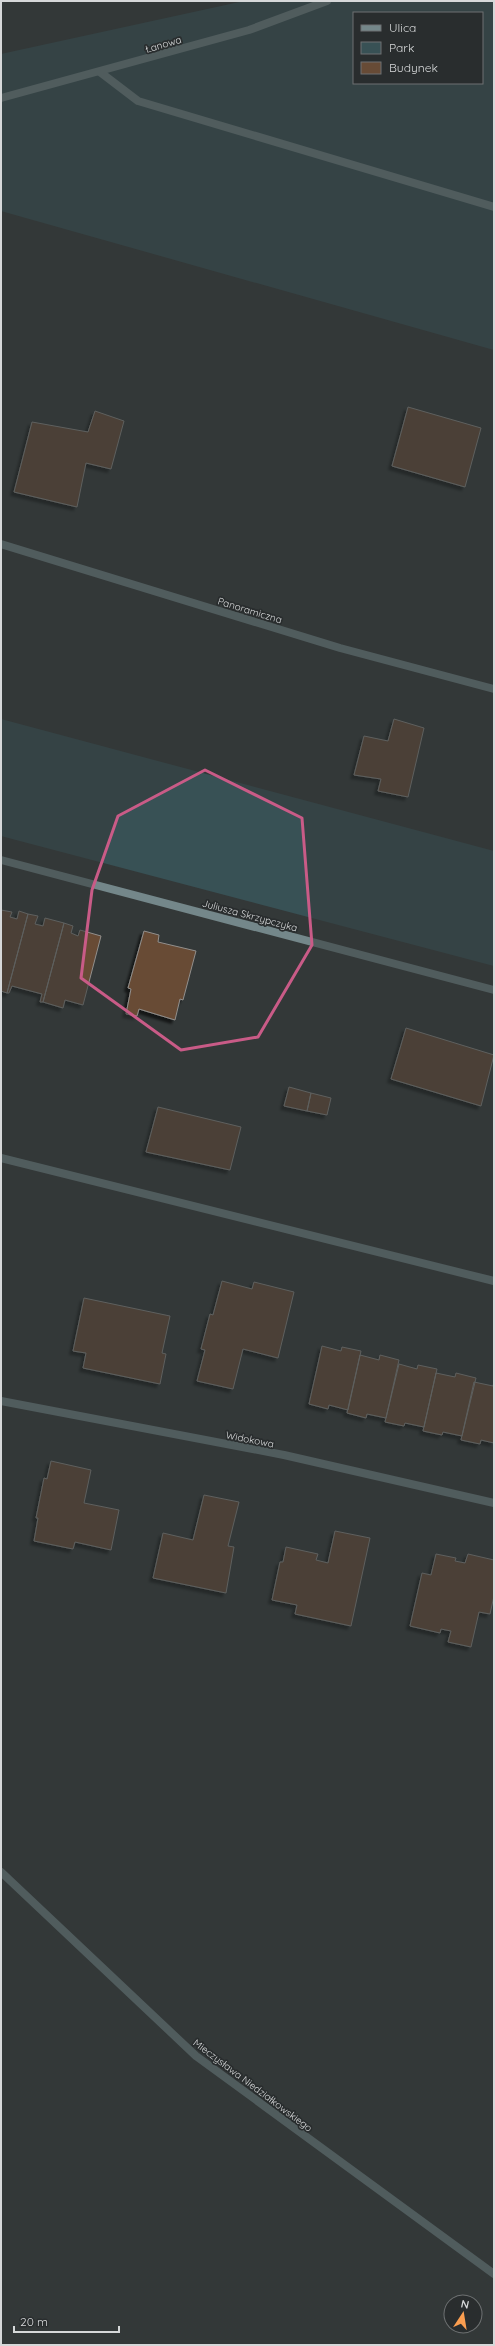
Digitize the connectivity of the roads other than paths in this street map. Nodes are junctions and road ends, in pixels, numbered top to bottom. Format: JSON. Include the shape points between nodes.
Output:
{"nodes":[{"id":1,"x":327,"y":1,"type":"edge"},
{"id":2,"x":100,"y":72,"type":"junction"},
{"id":3,"x":1,"y":98,"type":"edge"},
{"id":4,"x":494,"y":207,"type":"edge"},
{"id":5,"x":1,"y":544,"type":"edge"},
{"id":6,"x":494,"y":689,"type":"edge"},
{"id":7,"x":1,"y":860,"type":"edge"},
{"id":8,"x":494,"y":990,"type":"edge"},
{"id":9,"x":1,"y":1158,"type":"edge"},
{"id":10,"x":494,"y":1281,"type":"edge"},
{"id":11,"x":1,"y":1401,"type":"edge"},
{"id":12,"x":494,"y":1503,"type":"edge"},
{"id":13,"x":1,"y":1872,"type":"edge"},
{"id":14,"x":494,"y":2274,"type":"edge"}],
"edges":[{"from":1,"to":2,"type":"street","name":"Łanowa","via":[[249,30]]},
{"from":2,"to":3,"type":"street","name":"Łanowa"},
{"from":2,"to":4,"type":"street","via":[[138,102]]},
{"from":5,"to":6,"type":"street","name":"Panoramiczna","via":[[340,648]]},
{"from":7,"to":8,"type":"street","name":"Juliusza Skrzypczyka"},
{"from":9,"to":10,"type":"street"},
{"from":11,"to":12,"type":"street","name":"Widokowa","via":[[284,1455]]},
{"from":13,"to":14,"type":"street","name":"Mieczysława Niedziałkowskiego","via":[[196,2056]]}]}
